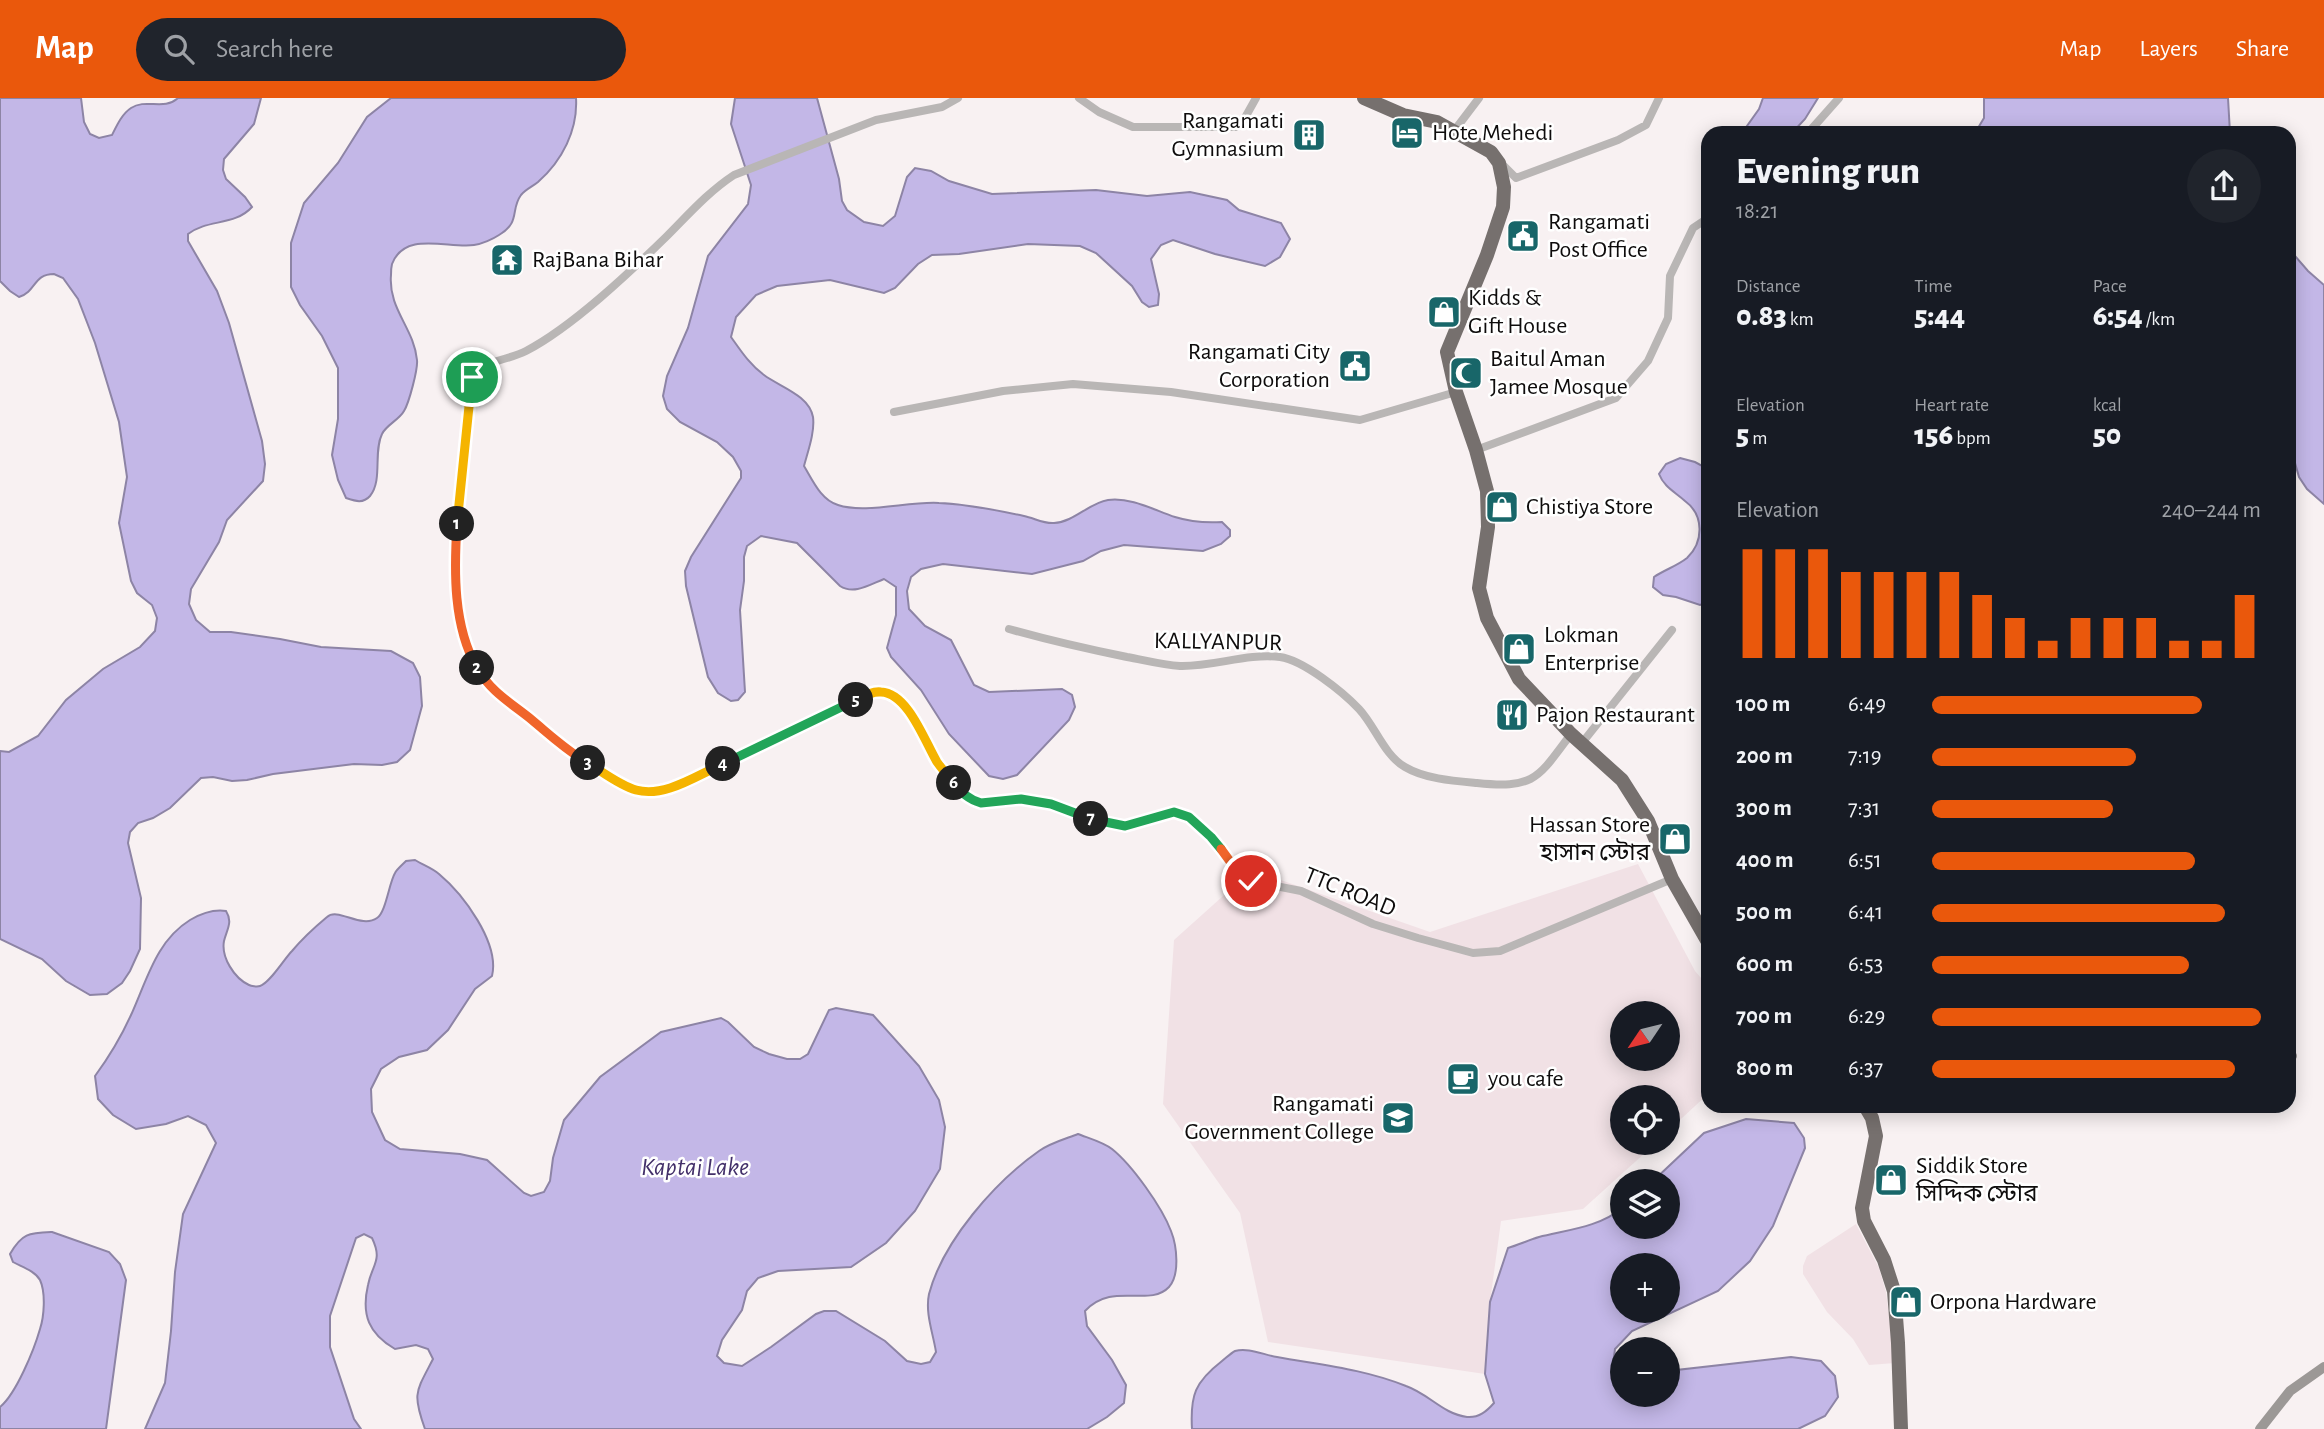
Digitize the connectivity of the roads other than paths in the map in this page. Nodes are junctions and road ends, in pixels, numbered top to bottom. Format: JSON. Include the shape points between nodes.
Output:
{"nodes":[{"id":1,"x":958,"y":98,"type":"edge"},
{"id":2,"x":1079,"y":98,"type":"edge"},
{"id":3,"x":1256,"y":98,"type":"edge"},
{"id":4,"x":1364,"y":98,"type":"edge"},
{"id":5,"x":1479,"y":98,"type":"edge"},
{"id":6,"x":1659,"y":98,"type":"edge"},
{"id":7,"x":1839,"y":98,"type":"edge"},
{"id":8,"x":1814,"y":126,"type":"edge"},
{"id":9,"x":1454,"y":131,"type":"junction"},
{"id":10,"x":1491,"y":152,"type":"junction"},
{"id":11,"x":1701,"y":223,"type":"edge"},
{"id":12,"x":1456,"y":393,"type":"junction"},
{"id":13,"x":894,"y":412,"type":"dead end"},
{"id":14,"x":1476,"y":450,"type":"junction"},
{"id":15,"x":1009,"y":629,"type":"dead end"},
{"id":16,"x":1672,"y":630,"type":"dead end"},
{"id":17,"x":1577,"y":738,"type":"junction"},
{"id":18,"x":1672,"y":879,"type":"junction"},
{"id":19,"x":1701,"y":930,"type":"edge"},
{"id":20,"x":1869,"y":1113,"type":"edge"},
{"id":21,"x":2324,"y":1367,"type":"edge"},
{"id":22,"x":1901,"y":1429,"type":"edge"},
{"id":23,"x":2260,"y":1429,"type":"edge"}],
"edges":[{"from":1,"to":18,"type":"street","name":"TTC ROAD","via":[[942,107],[876,120],[734,175],[556,332],[525,351],[480,366],[472,377],[456,541],[456,601],[469,655],[498,695],[573,755],[639,791],[667,789],[871,692],[883,691],[908,710],[939,764],[963,795],[974,801],[1021,799],[1125,826],[1174,812],[1189,817],[1251,881],[1301,891],[1373,924],[1473,953],[1500,951]]},
{"from":2,"to":3,"type":"street","via":[[1133,127],[1236,127]]},
{"from":4,"to":9,"type":"highway"},
{"from":5,"to":9,"type":"street"},
{"from":6,"to":10,"type":"street","via":[[1646,125],[1525,176],[1516,178]]},
{"from":7,"to":8,"type":"street"},
{"from":9,"to":10,"type":"highway"},
{"from":10,"to":12,"type":"highway","via":[[1499,163],[1503,207],[1447,352]]},
{"from":11,"to":14,"type":"street","via":[[1693,228],[1670,276],[1668,318],[1648,361],[1616,398]]},
{"from":12,"to":13,"type":"street","via":[[1360,420],[1171,392],[1073,384],[1003,391]]},
{"from":12,"to":14,"type":"highway"},
{"from":14,"to":17,"type":"highway","via":[[1487,491],[1488,527],[1479,588],[1487,618],[1519,680]]},
{"from":15,"to":17,"type":"street","name":"KALLYANPUR","via":[[1075,647],[1180,666],[1281,657],[1303,666],[1359,709],[1403,766],[1452,781],[1528,782]]},
{"from":16,"to":17,"type":"street","name":"KALLYANPUR"},
{"from":17,"to":18,"type":"highway","via":[[1622,780],[1648,821]]},
{"from":18,"to":19,"type":"highway"},
{"from":20,"to":22,"type":"highway","via":[[1876,1136],[1862,1208],[1894,1291]]},
{"from":21,"to":23,"type":"main road","via":[[2290,1391]]}]}
